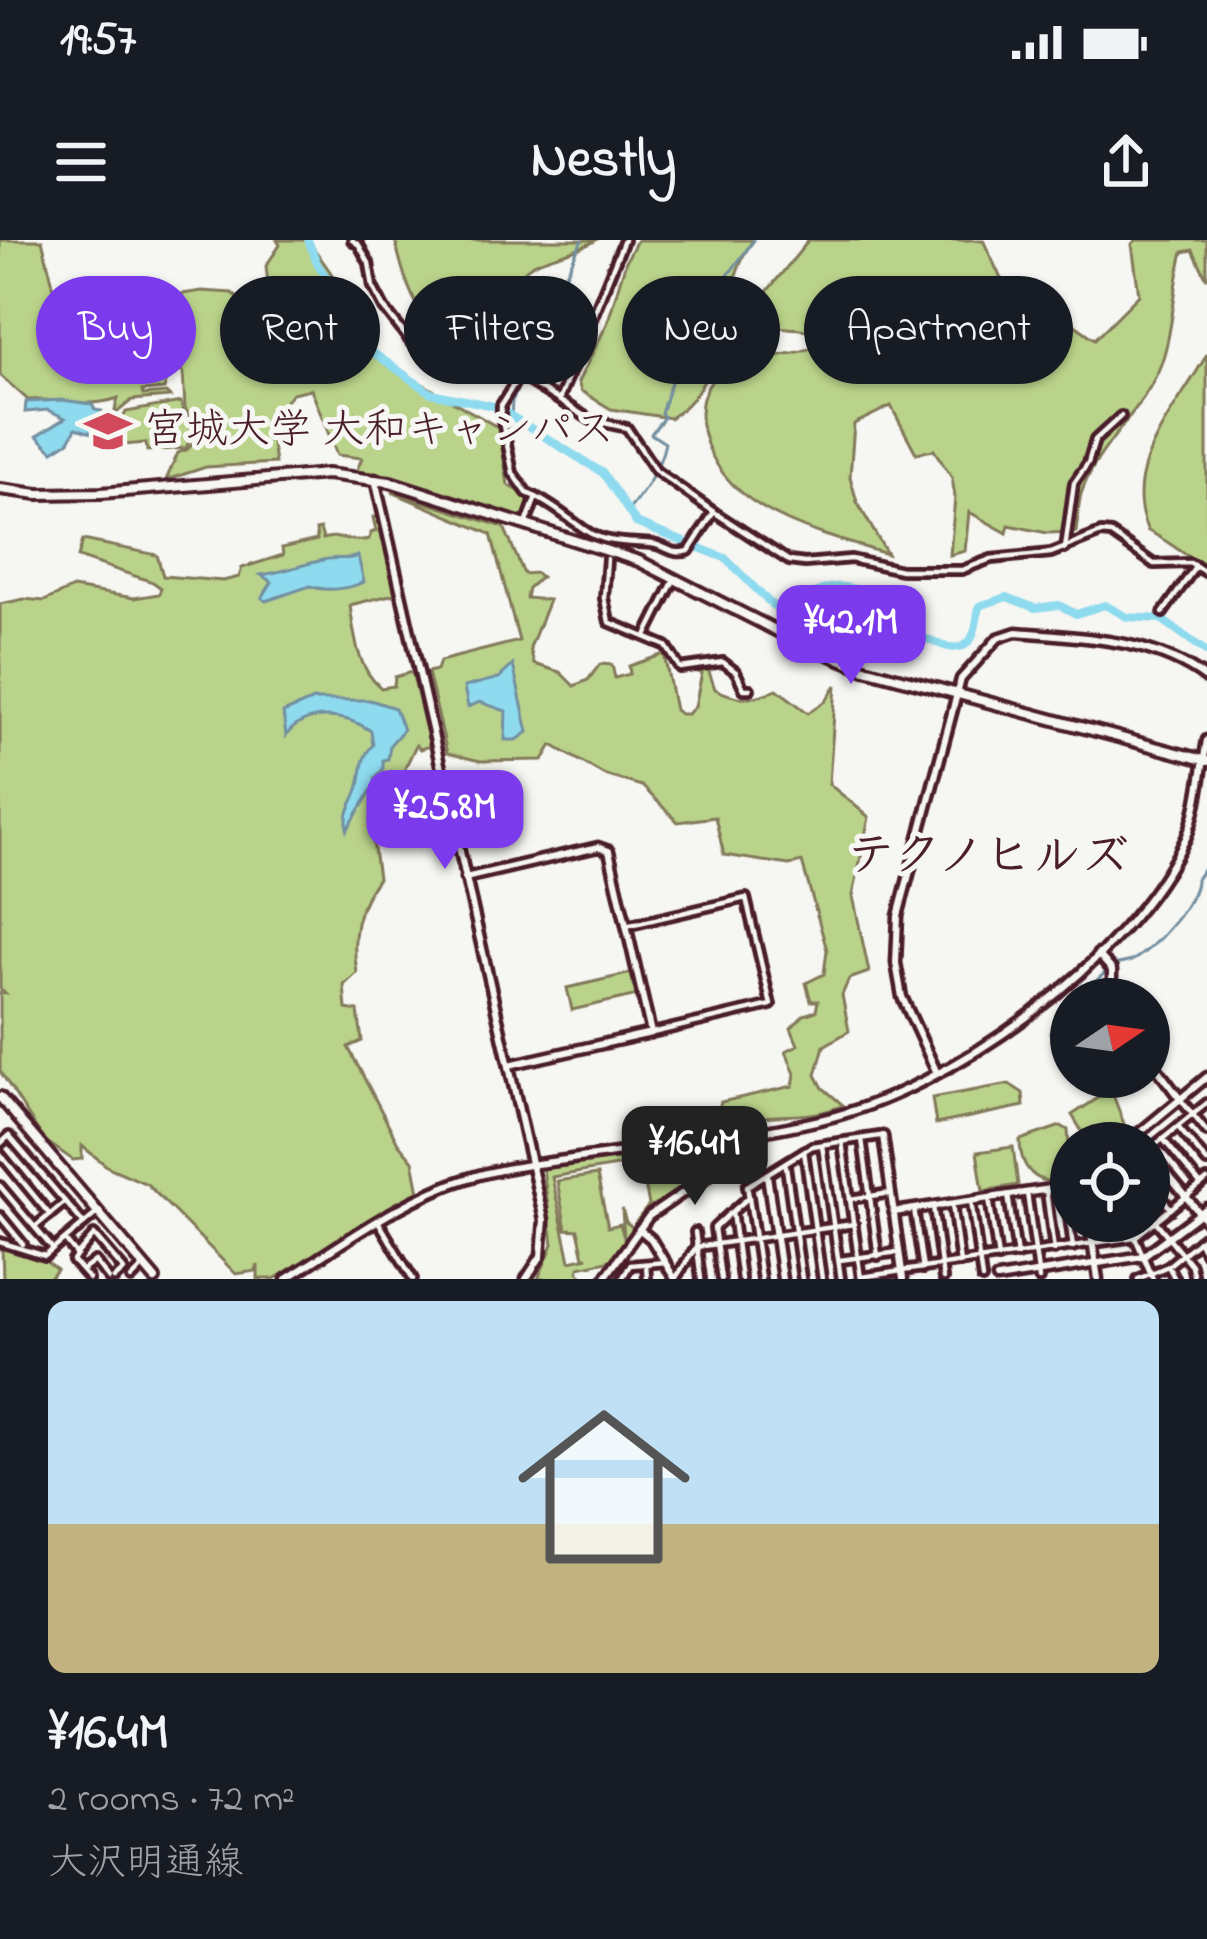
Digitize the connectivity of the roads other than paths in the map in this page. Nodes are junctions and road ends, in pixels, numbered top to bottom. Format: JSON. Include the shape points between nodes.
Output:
{"nodes":[{"id":1,"x":352,"y":240,"type":"edge"},
{"id":2,"x":624,"y":240,"type":"edge"},
{"id":3,"x":404,"y":334,"type":"edge"},
{"id":4,"x":514,"y":384,"type":"edge"},
{"id":5,"x":532,"y":384,"type":"edge"},
{"id":6,"x":559,"y":400,"type":"junction"},
{"id":7,"x":1121,"y":416,"type":"dead end"},
{"id":8,"x":376,"y":482,"type":"junction"},
{"id":9,"x":0,"y":491,"type":"edge"},
{"id":10,"x":536,"y":497,"type":"junction"},
{"id":11,"x":714,"y":512,"type":"junction"},
{"id":12,"x":526,"y":524,"type":"junction"},
{"id":13,"x":1065,"y":549,"type":"junction"},
{"id":14,"x":607,"y":560,"type":"dead end"},
{"id":15,"x":1196,"y":566,"type":"junction"},
{"id":16,"x":1207,"y":573,"type":"edge"},
{"id":17,"x":673,"y":582,"type":"junction"},
{"id":18,"x":1163,"y":613,"type":"dead end"},
{"id":19,"x":645,"y":638,"type":"junction"},
{"id":20,"x":1207,"y":679,"type":"edge"},
{"id":21,"x":750,"y":689,"type":"dead end"},
{"id":22,"x":956,"y":698,"type":"junction"},
{"id":23,"x":1207,"y":740,"type":"edge"},
{"id":24,"x":1205,"y":763,"type":"edge"},
{"id":25,"x":466,"y":878,"type":"junction"},
{"id":26,"x":626,"y":926,"type":"junction"},
{"id":27,"x":1098,"y":954,"type":"junction"},
{"id":28,"x":1112,"y":978,"type":"edge"},
{"id":29,"x":651,"y":1033,"type":"junction"},
{"id":30,"x":509,"y":1065,"type":"junction"},
{"id":31,"x":938,"y":1073,"type":"junction"},
{"id":32,"x":1207,"y":1077,"type":"edge"},
{"id":33,"x":1170,"y":1086,"type":"edge"},
{"id":34,"x":1180,"y":1099,"type":"junction"},
{"id":35,"x":0,"y":1100,"type":"edge"},
{"id":36,"x":1207,"y":1103,"type":"edge"},
{"id":37,"x":1192,"y":1115,"type":"junction"},
{"id":38,"x":1156,"y":1122,"type":"edge"},
{"id":39,"x":1178,"y":1126,"type":"junction"},
{"id":40,"x":1207,"y":1132,"type":"edge"},
{"id":41,"x":1170,"y":1133,"type":"edge"},
{"id":42,"x":747,"y":1134,"type":"junction"},
{"id":43,"x":883,"y":1136,"type":"joint"},
{"id":44,"x":862,"y":1139,"type":"junction"},
{"id":45,"x":842,"y":1142,"type":"junction"},
{"id":46,"x":0,"y":1144,"type":"edge"},
{"id":47,"x":822,"y":1145,"type":"junction"},
{"id":48,"x":1170,"y":1146,"type":"edge"},
{"id":49,"x":804,"y":1151,"type":"junction"},
{"id":50,"x":0,"y":1154,"type":"edge"},
{"id":51,"x":1207,"y":1162,"type":"edge"},
{"id":52,"x":785,"y":1164,"type":"junction"},
{"id":53,"x":533,"y":1165,"type":"junction"},
{"id":54,"x":767,"y":1175,"type":"junction"},
{"id":55,"x":1170,"y":1178,"type":"edge"},
{"id":56,"x":1204,"y":1182,"type":"edge"},
{"id":57,"x":0,"y":1186,"type":"edge"},
{"id":58,"x":1050,"y":1189,"type":"edge"},
{"id":59,"x":1046,"y":1190,"type":"junction"},
{"id":60,"x":1027,"y":1192,"type":"junction"},
{"id":61,"x":891,"y":1193,"type":"junction"},
{"id":62,"x":1008,"y":1195,"type":"junction"},
{"id":63,"x":870,"y":1196,"type":"junction"},
{"id":64,"x":749,"y":1197,"type":"junction"},
{"id":65,"x":989,"y":1198,"type":"junction"},
{"id":66,"x":1186,"y":1198,"type":"junction"},
{"id":67,"x":850,"y":1199,"type":"junction"},
{"id":68,"x":971,"y":1201,"type":"junction"},
{"id":69,"x":65,"y":1202,"type":"junction"},
{"id":70,"x":952,"y":1204,"type":"junction"},
{"id":71,"x":933,"y":1207,"type":"junction"},
{"id":72,"x":1170,"y":1207,"type":"edge"},
{"id":73,"x":914,"y":1209,"type":"junction"},
{"id":74,"x":1172,"y":1209,"type":"joint"},
{"id":75,"x":1203,"y":1210,"type":"edge"},
{"id":76,"x":732,"y":1212,"type":"junction"},
{"id":77,"x":894,"y":1212,"type":"junction"},
{"id":78,"x":50,"y":1215,"type":"junction"},
{"id":79,"x":96,"y":1215,"type":"junction"},
{"id":80,"x":0,"y":1216,"type":"edge"},
{"id":81,"x":378,"y":1221,"type":"junction"},
{"id":82,"x":1207,"y":1222,"type":"edge"},
{"id":83,"x":84,"y":1224,"type":"junction"},
{"id":84,"x":854,"y":1224,"type":"junction"},
{"id":85,"x":34,"y":1227,"type":"junction"},
{"id":86,"x":834,"y":1227,"type":"junction"},
{"id":87,"x":639,"y":1229,"type":"junction"},
{"id":88,"x":815,"y":1230,"type":"junction"},
{"id":89,"x":695,"y":1232,"type":"dead end"},
{"id":90,"x":795,"y":1232,"type":"junction"},
{"id":91,"x":1207,"y":1234,"type":"edge"},
{"id":92,"x":775,"y":1235,"type":"junction"},
{"id":93,"x":755,"y":1238,"type":"junction"},
{"id":94,"x":1170,"y":1238,"type":"joint"},
{"id":95,"x":64,"y":1240,"type":"junction"},
{"id":96,"x":735,"y":1240,"type":"junction"},
{"id":97,"x":1198,"y":1241,"type":"junction"},
{"id":98,"x":1073,"y":1242,"type":"edge"},
{"id":99,"x":1092,"y":1242,"type":"edge"},
{"id":100,"x":1109,"y":1242,"type":"edge"},
{"id":101,"x":1137,"y":1242,"type":"edge"},
{"id":102,"x":1164,"y":1242,"type":"edge"},
{"id":103,"x":0,"y":1243,"type":"edge"},
{"id":104,"x":716,"y":1243,"type":"junction"},
{"id":105,"x":1093,"y":1245,"type":"junction"},
{"id":106,"x":696,"y":1246,"type":"junction"},
{"id":107,"x":25,"y":1247,"type":"junction"},
{"id":108,"x":1073,"y":1247,"type":"junction"},
{"id":109,"x":53,"y":1249,"type":"junction"},
{"id":110,"x":1054,"y":1250,"type":"junction"},
{"id":111,"x":899,"y":1252,"type":"junction"},
{"id":112,"x":1036,"y":1253,"type":"junction"},
{"id":113,"x":1183,"y":1254,"type":"junction"},
{"id":114,"x":77,"y":1255,"type":"junction"},
{"id":115,"x":1207,"y":1255,"type":"edge"},
{"id":116,"x":878,"y":1256,"type":"junction"},
{"id":117,"x":1017,"y":1256,"type":"junction"},
{"id":118,"x":1143,"y":1256,"type":"junction"},
{"id":119,"x":858,"y":1258,"type":"junction"},
{"id":120,"x":998,"y":1258,"type":"junction"},
{"id":121,"x":839,"y":1261,"type":"junction"},
{"id":122,"x":979,"y":1261,"type":"junction"},
{"id":123,"x":666,"y":1262,"type":"junction"},
{"id":124,"x":646,"y":1264,"type":"junction"},
{"id":125,"x":961,"y":1264,"type":"junction"},
{"id":126,"x":1096,"y":1265,"type":"junction"},
{"id":127,"x":941,"y":1266,"type":"junction"},
{"id":128,"x":1168,"y":1266,"type":"junction"},
{"id":129,"x":923,"y":1269,"type":"junction"},
{"id":130,"x":140,"y":1270,"type":"junction"},
{"id":131,"x":82,"y":1271,"type":"junction"},
{"id":132,"x":903,"y":1275,"type":"edge"},
{"id":133,"x":1039,"y":1276,"type":"edge"},
{"id":134,"x":626,"y":1277,"type":"edge"},
{"id":135,"x":1152,"y":1277,"type":"edge"},
{"id":136,"x":861,"y":1278,"type":"edge"},
{"id":137,"x":89,"y":1279,"type":"edge"},
{"id":138,"x":112,"y":1279,"type":"edge"},
{"id":139,"x":130,"y":1279,"type":"edge"},
{"id":140,"x":152,"y":1279,"type":"edge"},
{"id":141,"x":286,"y":1279,"type":"edge"},
{"id":142,"x":413,"y":1279,"type":"edge"},
{"id":143,"x":529,"y":1279,"type":"edge"},
{"id":144,"x":604,"y":1279,"type":"edge"},
{"id":145,"x":647,"y":1279,"type":"edge"},
{"id":146,"x":675,"y":1279,"type":"edge"},
{"id":147,"x":701,"y":1279,"type":"edge"},
{"id":148,"x":721,"y":1279,"type":"edge"},
{"id":149,"x":741,"y":1279,"type":"edge"},
{"id":150,"x":760,"y":1279,"type":"edge"},
{"id":151,"x":782,"y":1279,"type":"edge"},
{"id":152,"x":802,"y":1279,"type":"edge"},
{"id":153,"x":822,"y":1279,"type":"edge"},
{"id":154,"x":842,"y":1279,"type":"edge"},
{"id":155,"x":943,"y":1279,"type":"edge"},
{"id":156,"x":982,"y":1279,"type":"edge"},
{"id":157,"x":998,"y":1279,"type":"edge"},
{"id":158,"x":1098,"y":1279,"type":"edge"},
{"id":159,"x":1138,"y":1279,"type":"edge"},
{"id":160,"x":1175,"y":1279,"type":"edge"},
{"id":161,"x":1194,"y":1279,"type":"edge"}],
"edges":[{"from":1,"to":3,"type":"street"},
{"from":2,"to":6,"type":"street"},
{"from":4,"to":10,"type":"street","via":[[500,412],[513,472]]},
{"from":5,"to":6,"type":"street"},
{"from":6,"to":11,"type":"street","via":[[632,431],[656,471]]},
{"from":7,"to":13,"type":"street","via":[[1095,440],[1074,483]]},
{"from":8,"to":9,"type":"main road","via":[[311,475]]},
{"from":8,"to":12,"type":"main road"},
{"from":8,"to":17,"type":"main road"},
{"from":8,"to":25,"type":"street"},
{"from":10,"to":11,"type":"street","via":[[612,543],[679,554],[692,548]]},
{"from":10,"to":12,"type":"street"},
{"from":11,"to":13,"type":"street","via":[[788,561],[805,563],[851,559],[962,571]]},
{"from":12,"to":22,"type":"main road","via":[[664,572],[844,661]]},
{"from":13,"to":15,"type":"street","via":[[1101,532],[1154,564]]},
{"from":14,"to":19,"type":"street","via":[[606,619]]},
{"from":15,"to":16,"type":"street"},
{"from":15,"to":18,"type":"street"},
{"from":17,"to":19,"type":"street"},
{"from":17,"to":22,"type":"main road","via":[[811,652]]},
{"from":19,"to":21,"type":"street","via":[[666,646],[680,668],[723,662]]},
{"from":20,"to":22,"type":"street","via":[[1139,646],[1010,633],[964,673]]},
{"from":22,"to":24,"type":"main road"},
{"from":22,"to":31,"type":"street","via":[[896,930],[902,997]]},
{"from":23,"to":24,"type":"street"},
{"from":24,"to":27,"type":"street","via":[[1178,852]]},
{"from":25,"to":26,"type":"street","via":[[605,847]]},
{"from":25,"to":30,"type":"street"},
{"from":26,"to":29,"type":"street"},
{"from":26,"to":29,"type":"street","via":[[746,898],[767,987],[771,1005]]},
{"from":27,"to":28,"type":"street"},
{"from":27,"to":31,"type":"street","via":[[1027,1017]]},
{"from":29,"to":30,"type":"street"},
{"from":30,"to":53,"type":"street"},
{"from":31,"to":42,"type":"street","via":[[850,1112]]},
{"from":32,"to":34,"type":"street"},
{"from":33,"to":34,"type":"street"},
{"from":34,"to":37,"type":"street"},
{"from":34,"to":38,"type":"street"},
{"from":35,"to":79,"type":"main road"},
{"from":36,"to":37,"type":"street"},
{"from":37,"to":39,"type":"street"},
{"from":37,"to":40,"type":"street"},
{"from":39,"to":41,"type":"street"},
{"from":39,"to":51,"type":"street"},
{"from":42,"to":53,"type":"street"},
{"from":42,"to":87,"type":"street","via":[[742,1152]]},
{"from":43,"to":44,"type":"street"},
{"from":43,"to":61,"type":"street"},
{"from":44,"to":45,"type":"street"},
{"from":44,"to":63,"type":"street"},
{"from":45,"to":47,"type":"street"},
{"from":45,"to":67,"type":"street"},
{"from":46,"to":69,"type":"street","via":[[9,1136]]},
{"from":47,"to":49,"type":"street"},
{"from":47,"to":86,"type":"street"},
{"from":48,"to":56,"type":"street"},
{"from":49,"to":52,"type":"street"},
{"from":49,"to":88,"type":"street"},
{"from":50,"to":78,"type":"street"},
{"from":52,"to":54,"type":"street"},
{"from":52,"to":90,"type":"street"},
{"from":53,"to":81,"type":"street","via":[[469,1178]]},
{"from":53,"to":143,"type":"street","via":[[545,1233]]},
{"from":54,"to":64,"type":"street","via":[[747,1186]]},
{"from":54,"to":92,"type":"street"},
{"from":55,"to":66,"type":"street"},
{"from":56,"to":66,"type":"street"},
{"from":57,"to":85,"type":"street"},
{"from":58,"to":59,"type":"street"},
{"from":59,"to":60,"type":"street"},
{"from":59,"to":110,"type":"street"},
{"from":60,"to":62,"type":"street"},
{"from":60,"to":112,"type":"street"},
{"from":61,"to":63,"type":"street"},
{"from":61,"to":77,"type":"street"},
{"from":62,"to":65,"type":"street"},
{"from":62,"to":117,"type":"street"},
{"from":63,"to":67,"type":"street"},
{"from":63,"to":116,"type":"street"},
{"from":64,"to":76,"type":"street"},
{"from":64,"to":93,"type":"street"},
{"from":65,"to":68,"type":"street"},
{"from":65,"to":120,"type":"street"},
{"from":66,"to":74,"type":"street"},
{"from":66,"to":75,"type":"street"},
{"from":67,"to":84,"type":"street"},
{"from":68,"to":70,"type":"street"},
{"from":68,"to":122,"type":"street"},
{"from":69,"to":78,"type":"street"},
{"from":69,"to":83,"type":"street"},
{"from":70,"to":71,"type":"street"},
{"from":70,"to":125,"type":"street"},
{"from":71,"to":73,"type":"street"},
{"from":71,"to":127,"type":"street"},
{"from":72,"to":74,"type":"street"},
{"from":73,"to":77,"type":"street"},
{"from":73,"to":129,"type":"street"},
{"from":75,"to":82,"type":"street"},
{"from":75,"to":94,"type":"street"},
{"from":76,"to":96,"type":"street"},
{"from":76,"to":104,"type":"street","via":[[714,1228]]},
{"from":77,"to":111,"type":"street"},
{"from":78,"to":85,"type":"street"},
{"from":79,"to":83,"type":"street"},
{"from":79,"to":130,"type":"main road"},
{"from":79,"to":140,"type":"main road"},
{"from":80,"to":107,"type":"street"},
{"from":81,"to":141,"type":"street"},
{"from":81,"to":142,"type":"street"},
{"from":83,"to":95,"type":"street"},
{"from":84,"to":86,"type":"street"},
{"from":84,"to":119,"type":"street"},
{"from":85,"to":109,"type":"street"},
{"from":86,"to":88,"type":"street"},
{"from":86,"to":121,"type":"street"},
{"from":87,"to":123,"type":"street"},
{"from":87,"to":144,"type":"street"},
{"from":88,"to":90,"type":"street"},
{"from":88,"to":153,"type":"street"},
{"from":89,"to":106,"type":"street"},
{"from":90,"to":92,"type":"street"},
{"from":90,"to":152,"type":"street"},
{"from":91,"to":97,"type":"street"},
{"from":92,"to":93,"type":"street"},
{"from":92,"to":151,"type":"street"},
{"from":93,"to":96,"type":"street"},
{"from":93,"to":150,"type":"street"},
{"from":94,"to":113,"type":"street"},
{"from":95,"to":109,"type":"street"},
{"from":95,"to":114,"type":"street"},
{"from":96,"to":104,"type":"street"},
{"from":96,"to":149,"type":"street"},
{"from":97,"to":113,"type":"street"},
{"from":97,"to":115,"type":"street"},
{"from":98,"to":108,"type":"street"},
{"from":99,"to":105,"type":"street"},
{"from":100,"to":105,"type":"street"},
{"from":101,"to":118,"type":"street"},
{"from":102,"to":118,"type":"street"},
{"from":103,"to":107,"type":"street"},
{"from":104,"to":106,"type":"street"},
{"from":104,"to":148,"type":"street"},
{"from":105,"to":108,"type":"street"},
{"from":105,"to":126,"type":"street"},
{"from":106,"to":146,"type":"street"},
{"from":106,"to":147,"type":"street"},
{"from":107,"to":109,"type":"street","via":[[45,1256]]},
{"from":108,"to":110,"type":"street"},
{"from":110,"to":112,"type":"street"},
{"from":111,"to":116,"type":"street"},
{"from":111,"to":132,"type":"street"},
{"from":112,"to":117,"type":"street"},
{"from":112,"to":133,"type":"street"},
{"from":113,"to":128,"type":"street"},
{"from":113,"to":161,"type":"street"},
{"from":114,"to":131,"type":"street"},
{"from":114,"to":138,"type":"street","via":[[94,1235],[124,1270]]},
{"from":116,"to":119,"type":"street"},
{"from":117,"to":120,"type":"street"},
{"from":118,"to":126,"type":"street"},
{"from":118,"to":135,"type":"street"},
{"from":119,"to":121,"type":"street"},
{"from":119,"to":136,"type":"street"},
{"from":120,"to":122,"type":"street"},
{"from":121,"to":154,"type":"street"},
{"from":122,"to":125,"type":"street"},
{"from":122,"to":156,"type":"street"},
{"from":123,"to":124,"type":"street"},
{"from":123,"to":146,"type":"street"},
{"from":124,"to":134,"type":"street","via":[[630,1265]]},
{"from":124,"to":145,"type":"street"},
{"from":125,"to":127,"type":"street"},
{"from":126,"to":133,"type":"street"},
{"from":126,"to":158,"type":"street"},
{"from":127,"to":129,"type":"street"},
{"from":127,"to":155,"type":"street"},
{"from":128,"to":135,"type":"street"},
{"from":128,"to":160,"type":"street"},
{"from":129,"to":132,"type":"street"},
{"from":130,"to":139,"type":"street"},
{"from":130,"to":140,"type":"main road"},
{"from":131,"to":137,"type":"street"},
{"from":131,"to":138,"type":"street","via":[[94,1261]]},
{"from":132,"to":136,"type":"street"},
{"from":133,"to":157,"type":"street"},
{"from":135,"to":159,"type":"street"}]}
